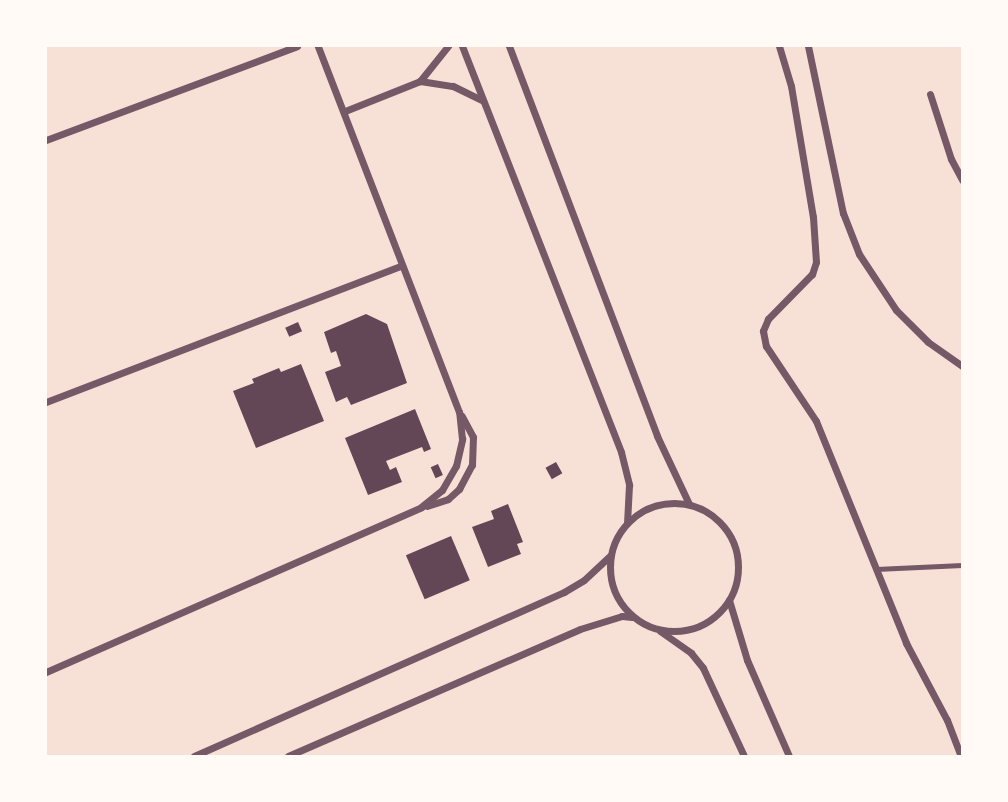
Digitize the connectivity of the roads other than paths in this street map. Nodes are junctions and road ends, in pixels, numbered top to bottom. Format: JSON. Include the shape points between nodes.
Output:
{"nodes":[{"id":1,"x":297,"y":46,"type":"edge"},
{"id":2,"x":318,"y":46,"type":"edge"},
{"id":3,"x":448,"y":46,"type":"edge"},
{"id":4,"x":462,"y":46,"type":"edge"},
{"id":5,"x":509,"y":46,"type":"edge"},
{"id":6,"x":779,"y":46,"type":"edge"},
{"id":7,"x":808,"y":46,"type":"edge"},
{"id":8,"x":419,"y":82,"type":"junction"},
{"id":9,"x":930,"y":94,"type":"dead end"},
{"id":10,"x":482,"y":101,"type":"junction"},
{"id":11,"x":345,"y":111,"type":"junction"},
{"id":12,"x":46,"y":140,"type":"edge"},
{"id":13,"x":962,"y":180,"type":"edge"},
{"id":14,"x":402,"y":265,"type":"junction"},
{"id":15,"x":962,"y":366,"type":"edge"},
{"id":16,"x":46,"y":402,"type":"edge"},
{"id":17,"x":459,"y":412,"type":"junction"},
{"id":18,"x":689,"y":504,"type":"junction"},
{"id":19,"x":421,"y":507,"type":"junction"},
{"id":20,"x":627,"y":523,"type":"junction"},
{"id":21,"x":610,"y":556,"type":"junction"},
{"id":22,"x":962,"y":565,"type":"edge"},
{"id":23,"x":876,"y":569,"type":"junction"},
{"id":24,"x":729,"y":600,"type":"junction"},
{"id":25,"x":632,"y":617,"type":"junction"},
{"id":26,"x":659,"y":630,"type":"junction"},
{"id":27,"x":46,"y":672,"type":"edge"},
{"id":28,"x":194,"y":757,"type":"edge"},
{"id":29,"x":288,"y":757,"type":"edge"},
{"id":30,"x":744,"y":757,"type":"edge"},
{"id":31,"x":789,"y":757,"type":"edge"},
{"id":32,"x":961,"y":757,"type":"edge"}],
"edges":[{"from":1,"to":12,"type":"street"},
{"from":2,"to":11,"type":"street"},
{"from":3,"to":8,"type":"street"},
{"from":4,"to":10,"type":"street"},
{"from":5,"to":18,"type":"street","via":[[657,436]]},
{"from":6,"to":23,"type":"street","via":[[811,204],[816,262],[812,274],[768,318],[763,331],[766,346],[816,421]]},
{"from":7,"to":15,"type":"street","via":[[843,213],[859,254],[896,310],[928,342]]},
{"from":8,"to":10,"type":"street","via":[[453,86]]},
{"from":8,"to":11,"type":"street"},
{"from":9,"to":13,"type":"street"},
{"from":10,"to":20,"type":"street","via":[[621,452],[629,485]]},
{"from":11,"to":14,"type":"street"},
{"from":14,"to":16,"type":"street"},
{"from":14,"to":17,"type":"street"},
{"from":17,"to":19,"type":"street","via":[[462,439],[456,466],[442,490]]},
{"from":17,"to":19,"type":"street","via":[[473,437],[470,471],[448,499]]},
{"from":18,"to":20,"type":"street","via":[[655,506]]},
{"from":18,"to":24,"type":"street","via":[[715,517],[733,541],[738,571]]},
{"from":19,"to":27,"type":"street"},
{"from":20,"to":21,"type":"street"},
{"from":21,"to":25,"type":"street","via":[[613,590]]},
{"from":21,"to":28,"type":"street","via":[[564,592]]},
{"from":22,"to":23,"type":"lane"},
{"from":23,"to":32,"type":"street"},
{"from":24,"to":26,"type":"street","via":[[719,613],[691,629]]},
{"from":24,"to":31,"type":"street","via":[[747,660]]},
{"from":25,"to":26,"type":"street"},
{"from":25,"to":29,"type":"street","via":[[580,629]]},
{"from":26,"to":30,"type":"street","via":[[691,653],[703,668]]}]}
